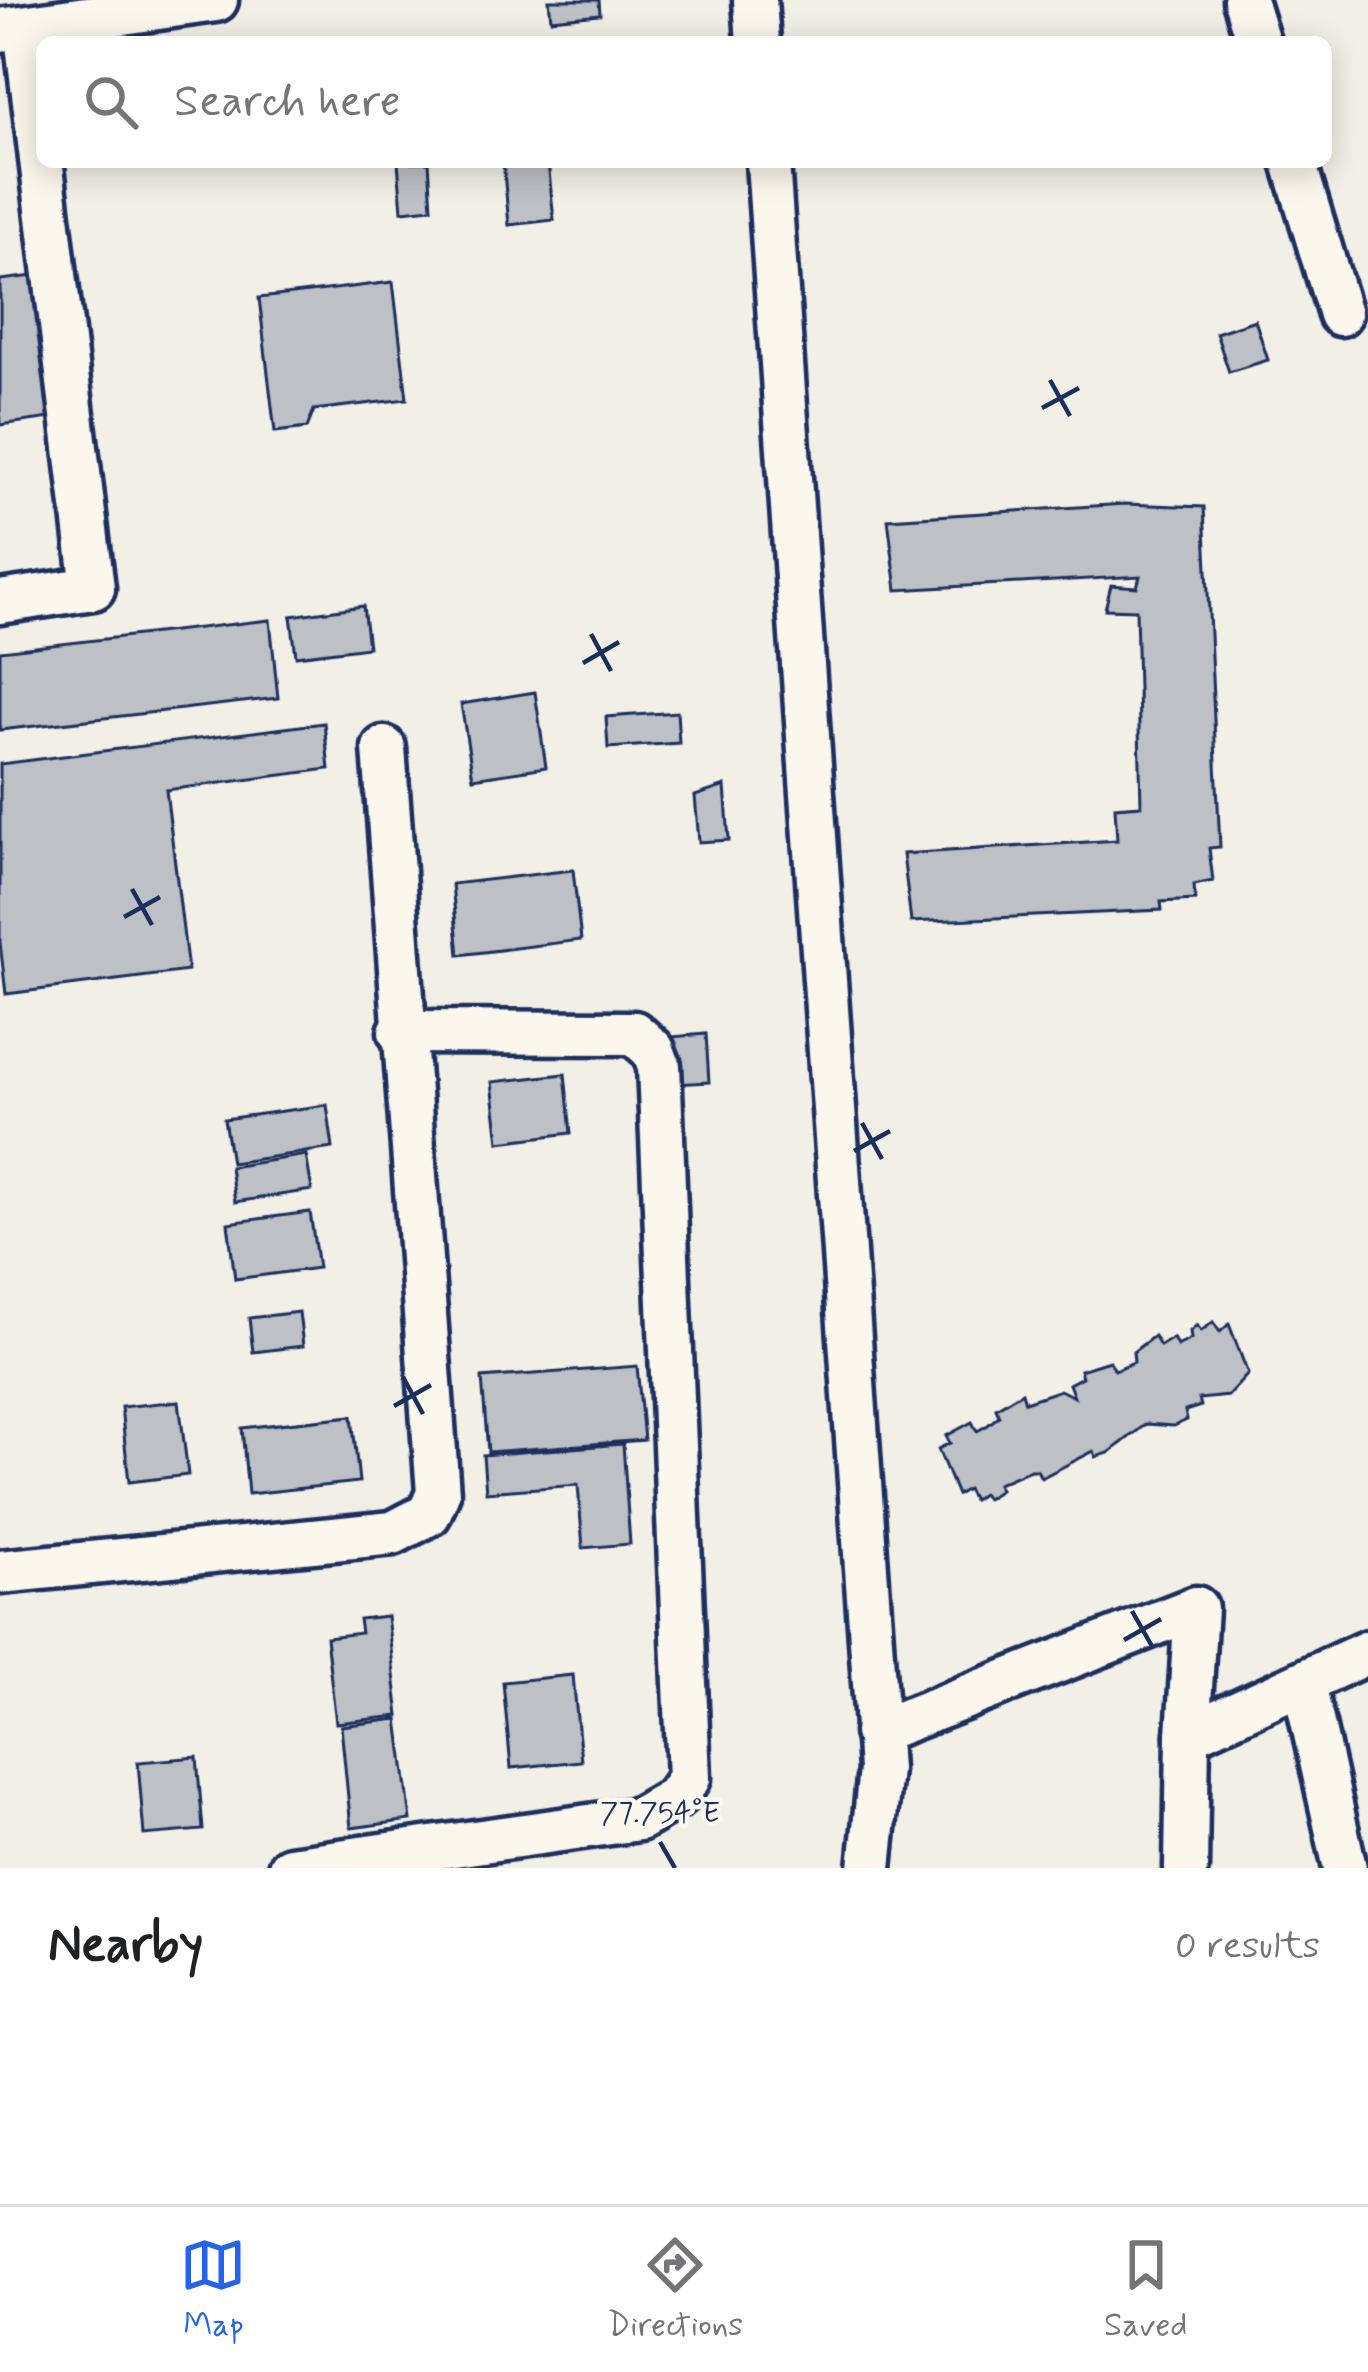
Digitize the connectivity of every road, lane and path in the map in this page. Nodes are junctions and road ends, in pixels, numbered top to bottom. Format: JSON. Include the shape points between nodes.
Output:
{"nodes":[{"id":1,"x":216,"y":0,"type":"edge"},
{"id":2,"x":755,"y":0,"type":"edge"},
{"id":3,"x":1245,"y":0,"type":"edge"},
{"id":4,"x":13,"y":28,"type":"edge"},
{"id":5,"x":758,"y":36,"type":"edge"},
{"id":6,"x":1256,"y":36,"type":"edge"},
{"id":7,"x":768,"y":168,"type":"edge"},
{"id":8,"x":1296,"y":168,"type":"edge"},
{"id":9,"x":1340,"y":314,"type":"dead end"},
{"id":10,"x":0,"y":602,"type":"edge"},
{"id":11,"x":384,"y":748,"type":"dead end"},
{"id":12,"x":400,"y":1032,"type":"junction"},
{"id":13,"x":0,"y":1572,"type":"edge"},
{"id":14,"x":1368,"y":1652,"type":"edge"},
{"id":15,"x":1304,"y":1684,"type":"junction"},
{"id":16,"x":876,"y":1732,"type":"junction"},
{"id":17,"x":1188,"y":1735,"type":"junction"},
{"id":18,"x":290,"y":1868,"type":"edge"},
{"id":19,"x":870,"y":1868,"type":"edge"},
{"id":20,"x":1186,"y":1868,"type":"edge"},
{"id":21,"x":1345,"y":1868,"type":"edge"}],
"edges":[{"from":1,"to":4,"type":"street"},
{"from":2,"to":5,"type":"street"},
{"from":3,"to":6,"type":"street"},
{"from":4,"to":10,"type":"street","via":[[93,588]]},
{"from":7,"to":16,"type":"street"},
{"from":8,"to":9,"type":"street"},
{"from":11,"to":12,"type":"street"},
{"from":12,"to":13,"type":"street","via":[[438,1493],[429,1514],[393,1534]]},
{"from":12,"to":18,"type":"street","via":[[634,1033],[653,1050],[689,1778],[675,1798],[639,1819]]},
{"from":14,"to":15,"type":"street"},
{"from":15,"to":17,"type":"street"},
{"from":15,"to":21,"type":"street"},
{"from":16,"to":17,"type":"street","via":[[1196,1608]]},
{"from":16,"to":19,"type":"street"},
{"from":17,"to":20,"type":"street"}]}
